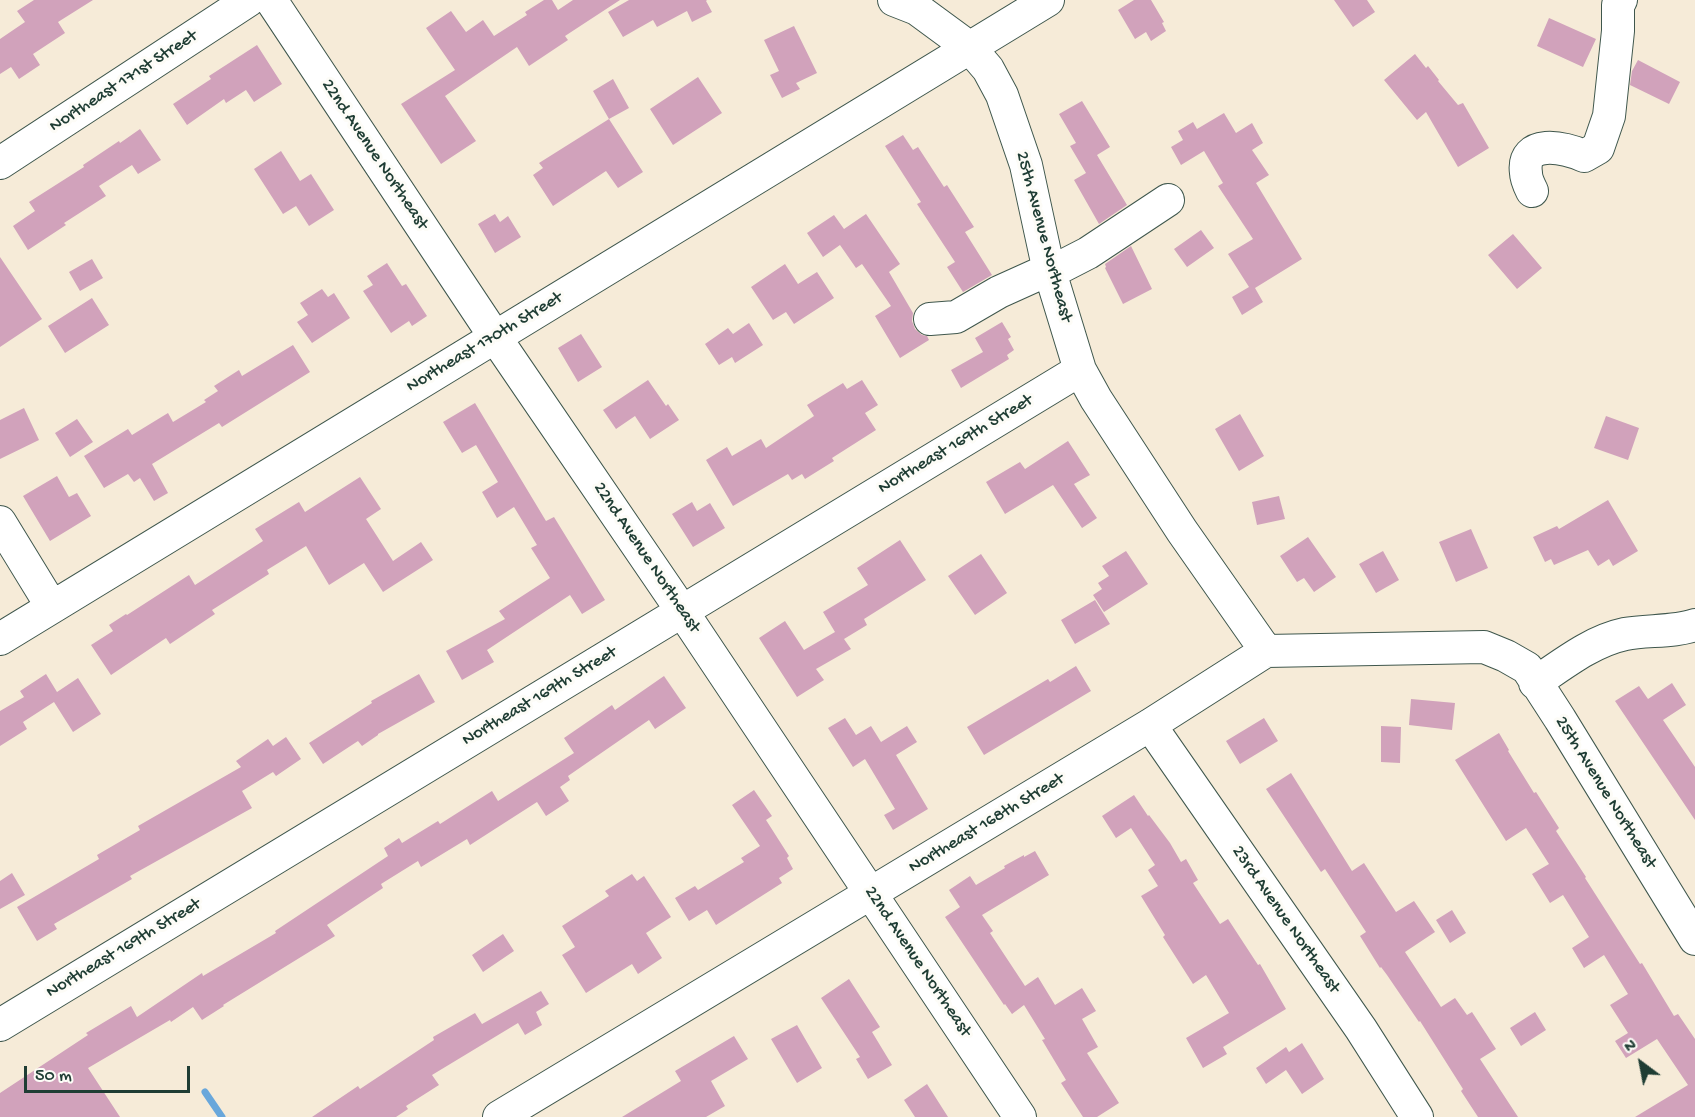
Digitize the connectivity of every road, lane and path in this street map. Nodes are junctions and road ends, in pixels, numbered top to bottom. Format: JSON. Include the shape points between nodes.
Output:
{"nodes":[{"id":1,"x":249,"y":0,"type":"edge"},
{"id":2,"x":271,"y":0,"type":"edge"},
{"id":3,"x":894,"y":0,"type":"edge"},
{"id":4,"x":1048,"y":0,"type":"edge"},
{"id":5,"x":1621,"y":0,"type":"edge"},
{"id":6,"x":970,"y":48,"type":"junction"},
{"id":7,"x":0,"y":163,"type":"edge"},
{"id":8,"x":1532,"y":191,"type":"dead end"},
{"id":9,"x":1168,"y":200,"type":"dead end"},
{"id":10,"x":1050,"y":271,"type":"junction"},
{"id":11,"x":930,"y":319,"type":"dead end"},
{"id":12,"x":495,"y":337,"type":"junction"},
{"id":13,"x":1080,"y":370,"type":"junction"},
{"id":14,"x":0,"y":522,"type":"edge"},
{"id":15,"x":52,"y":607,"type":"junction"},
{"id":16,"x":682,"y":611,"type":"junction"},
{"id":17,"x":1695,"y":625,"type":"edge"},
{"id":18,"x":0,"y":639,"type":"edge"},
{"id":19,"x":1266,"y":651,"type":"junction"},
{"id":20,"x":1535,"y":683,"type":"junction"},
{"id":21,"x":1150,"y":725,"type":"junction"},
{"id":22,"x":872,"y":894,"type":"junction"},
{"id":23,"x":1695,"y":939,"type":"edge"},
{"id":24,"x":0,"y":1025,"type":"edge"},
{"id":25,"x":499,"y":1117,"type":"edge"},
{"id":26,"x":1020,"y":1117,"type":"edge"},
{"id":27,"x":1417,"y":1117,"type":"edge"}],
"edges":[{"from":1,"to":7,"type":"street","name":"Northeast 171st Street"},
{"from":2,"to":12,"type":"street","name":"22nd Avenue Northeast"},
{"from":3,"to":6,"type":"street","name":"25th Avenue Northeast","via":[[917,9]]},
{"from":4,"to":6,"type":"street","name":"Northeast 170th Street"},
{"from":5,"to":8,"type":"street","via":[[1610,116],[1598,147],[1584,156],[1555,147],[1540,147],[1532,152],[1525,172]]},
{"from":6,"to":10,"type":"street","name":"25th Avenue Northeast","via":[[988,69],[1002,95],[1026,165]]},
{"from":6,"to":12,"type":"street","name":"Northeast 170th Street"},
{"from":9,"to":10,"type":"street","via":[[1088,253]]},
{"from":10,"to":11,"type":"street","via":[[999,292],[956,317]]},
{"from":10,"to":13,"type":"street","name":"25th Avenue Northeast"},
{"from":12,"to":15,"type":"street","name":"Northeast 170th Street"},
{"from":12,"to":16,"type":"street","name":"22nd Avenue Northeast"},
{"from":13,"to":16,"type":"street","name":"Northeast 169th Street"},
{"from":13,"to":19,"type":"street","name":"25th Avenue Northeast","via":[[1182,531]]},
{"from":14,"to":15,"type":"street"},
{"from":15,"to":18,"type":"street","name":"Northeast 170th Street"},
{"from":16,"to":22,"type":"street","name":"22nd Avenue Northeast"},
{"from":16,"to":24,"type":"street","name":"Northeast 169th Street"},
{"from":17,"to":20,"type":"street","via":[[1607,638]]},
{"from":19,"to":20,"type":"street","name":"25th Avenue Northeast","via":[[1484,647],[1527,668]]},
{"from":19,"to":21,"type":"street","name":"Northeast 168th Street"},
{"from":20,"to":23,"type":"street","name":"25th Avenue Northeast"},
{"from":21,"to":22,"type":"street","name":"Northeast 168th Street"},
{"from":21,"to":27,"type":"street","name":"23rd Avenue Northeast","via":[[1354,1019]]},
{"from":22,"to":25,"type":"street","name":"Northeast 168th Street"},
{"from":22,"to":26,"type":"street","name":"22nd Avenue Northeast"}]}
